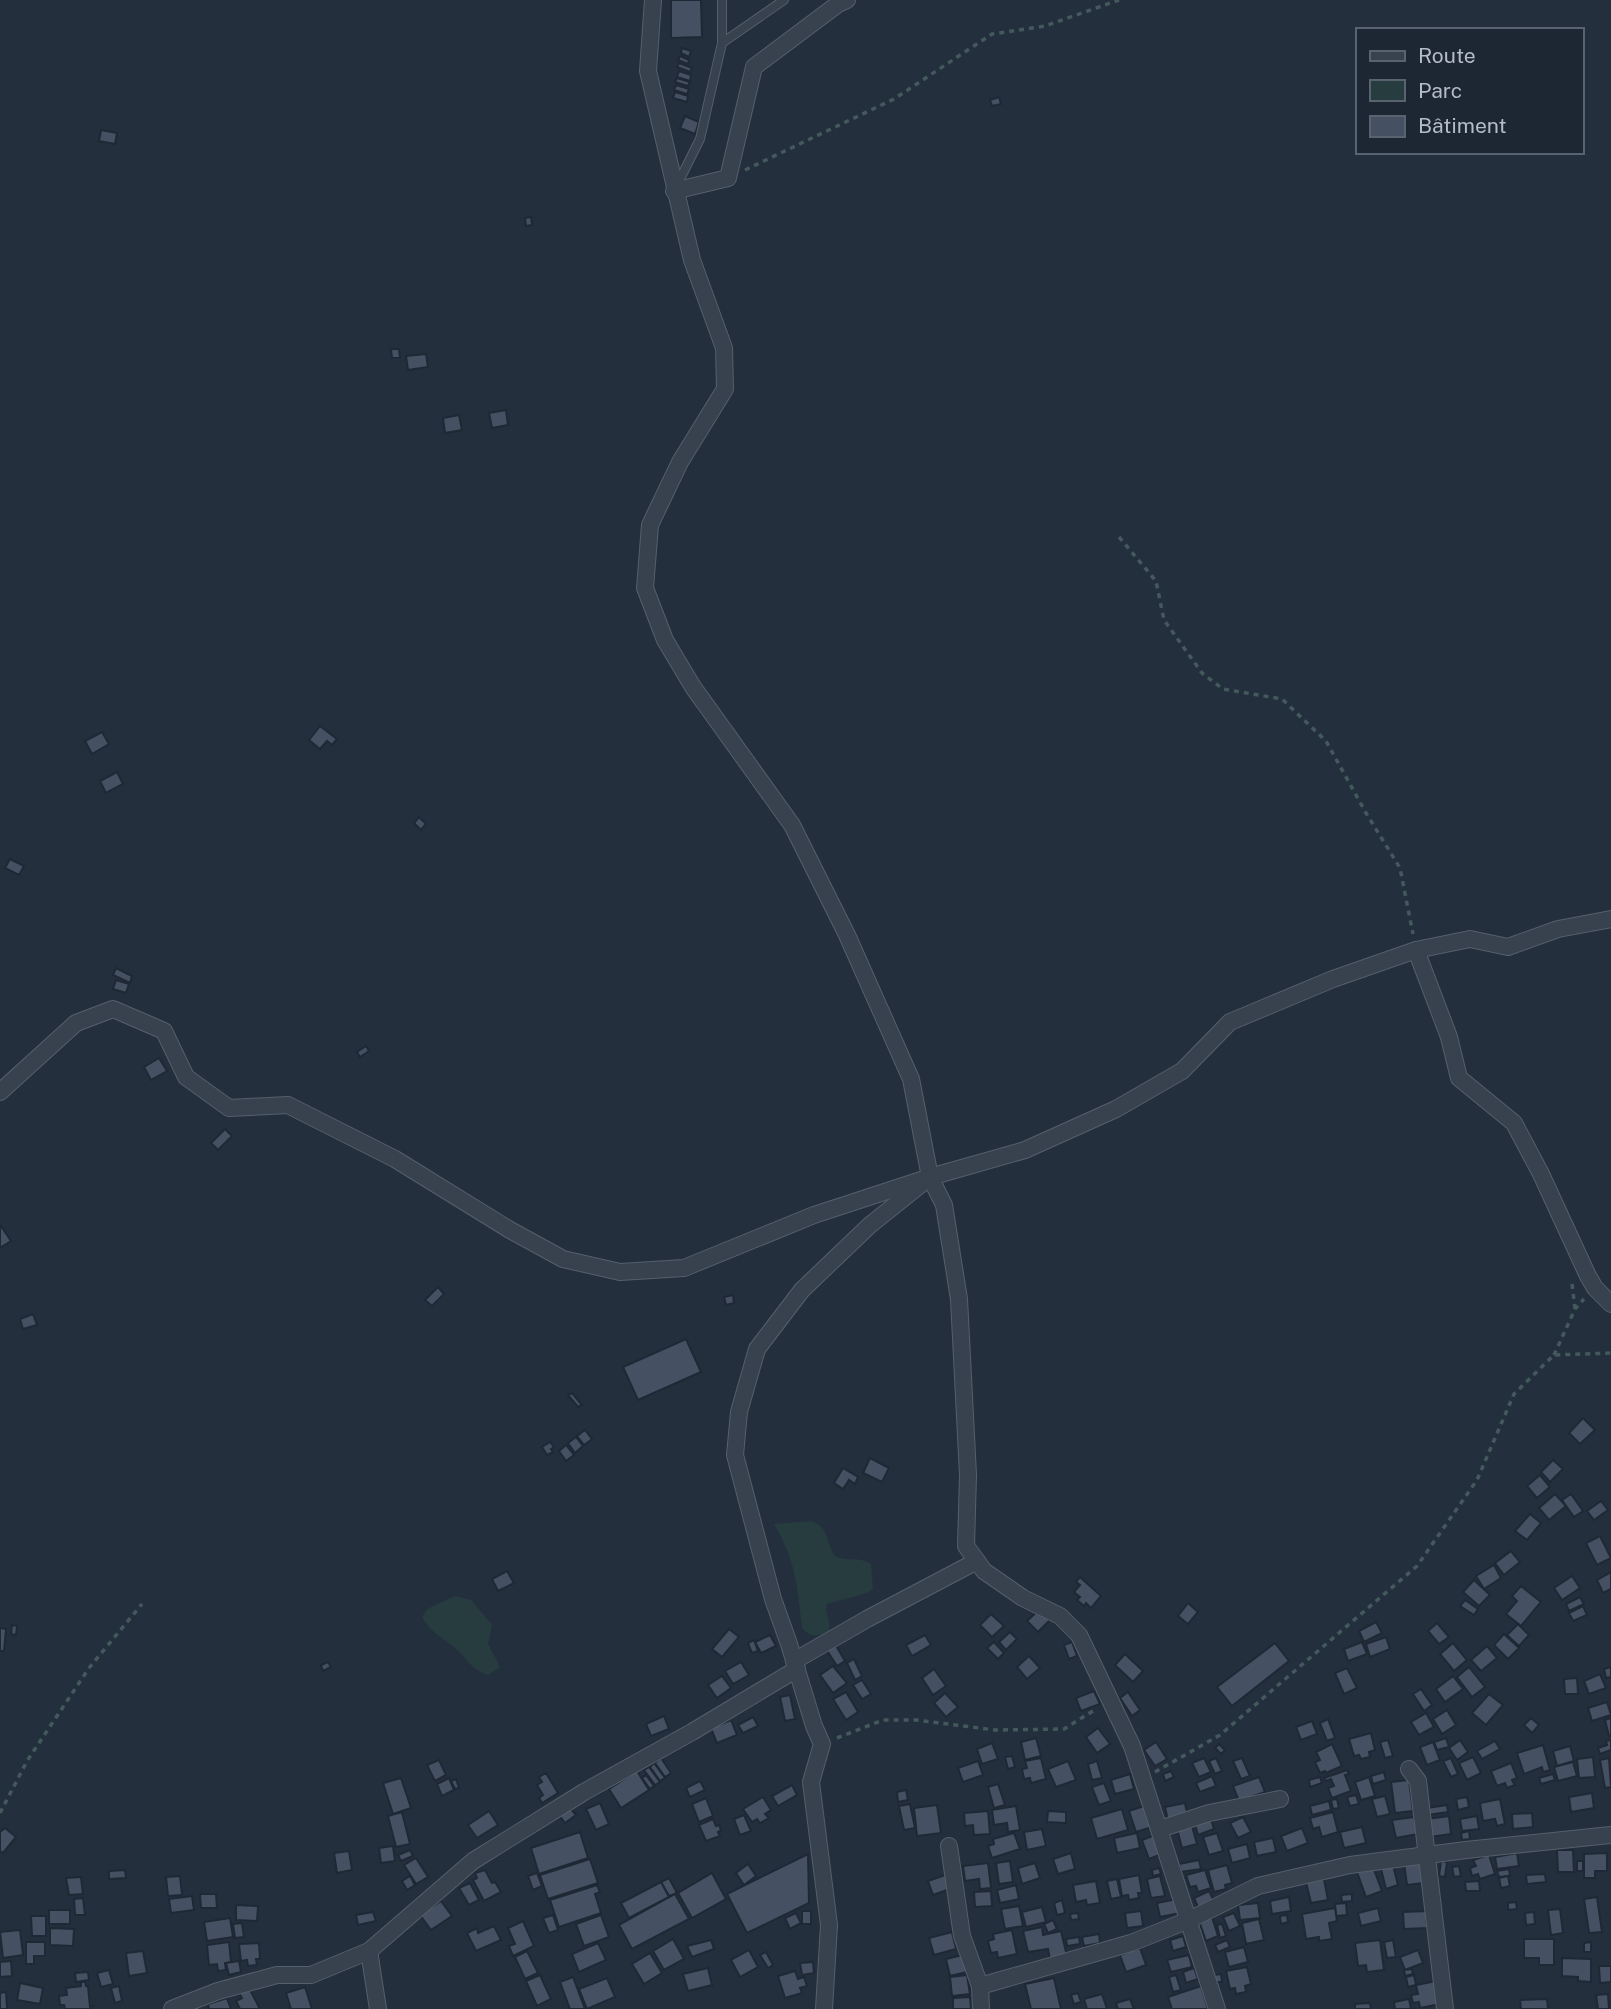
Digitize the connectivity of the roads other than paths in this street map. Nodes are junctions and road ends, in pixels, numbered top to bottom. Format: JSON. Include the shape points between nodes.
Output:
{"nodes":[{"id":1,"x":653,"y":0,"type":"edge"},
{"id":2,"x":722,"y":0,"type":"edge"},
{"id":3,"x":784,"y":0,"type":"edge"},
{"id":4,"x":847,"y":0,"type":"edge"},
{"id":5,"x":722,"y":43,"type":"junction"},
{"id":6,"x":674,"y":191,"type":"junction"},
{"id":7,"x":1611,"y":919,"type":"edge"},
{"id":8,"x":1416,"y":950,"type":"junction"},
{"id":9,"x":0,"y":1092,"type":"edge"},
{"id":10,"x":930,"y":1177,"type":"junction"},
{"id":11,"x":1611,"y":1304,"type":"edge"},
{"id":12,"x":977,"y":1561,"type":"junction"},
{"id":13,"x":795,"y":1665,"type":"junction"},
{"id":14,"x":1409,"y":1769,"type":"dead end"},
{"id":15,"x":1280,"y":1799,"type":"dead end"},
{"id":16,"x":1160,"y":1829,"type":"junction"},
{"id":17,"x":1611,"y":1835,"type":"edge"},
{"id":18,"x":949,"y":1846,"type":"dead end"},
{"id":19,"x":1426,"y":1855,"type":"junction"},
{"id":20,"x":1189,"y":1920,"type":"junction"},
{"id":21,"x":369,"y":1951,"type":"junction"},
{"id":22,"x":980,"y":1986,"type":"junction"},
{"id":23,"x":172,"y":2009,"type":"edge"},
{"id":24,"x":378,"y":2009,"type":"edge"},
{"id":25,"x":824,"y":2009,"type":"edge"},
{"id":26,"x":981,"y":2009,"type":"edge"},
{"id":27,"x":1217,"y":2009,"type":"edge"},
{"id":28,"x":1445,"y":2009,"type":"edge"}],
"edges":[{"from":1,"to":6,"type":"street","via":[[648,71]]},
{"from":2,"to":5,"type":"lane"},
{"from":3,"to":5,"type":"lane"},
{"from":4,"to":6,"type":"street","via":[[754,68],[728,178]]},
{"from":5,"to":6,"type":"lane","via":[[700,139]]},
{"from":6,"to":10,"type":"street","via":[[692,260],[724,348],[725,389],[680,462],[649,525],[645,588],[665,640],[693,687],[792,825],[847,935],[911,1079]]},
{"from":7,"to":8,"type":"street","via":[[1558,929],[1508,947],[1470,939]]},
{"from":8,"to":10,"type":"street","via":[[1230,1022],[1182,1071],[1116,1109],[1025,1150]]},
{"from":8,"to":11,"type":"street","via":[[1450,1037],[1459,1078],[1514,1123],[1595,1288]]},
{"from":9,"to":10,"type":"street","via":[[76,1023],[113,1009],[164,1031],[186,1077],[229,1108],[288,1105],[395,1159],[563,1259],[620,1272],[684,1268],[814,1215]]},
{"from":10,"to":12,"type":"street","via":[[944,1205],[959,1299],[968,1475],[966,1546]]},
{"from":10,"to":13,"type":"street","via":[[802,1290],[757,1349],[739,1412],[735,1455]]},
{"from":12,"to":13,"type":"street","via":[[867,1619]]},
{"from":12,"to":16,"type":"street","via":[[1023,1598],[1060,1616],[1079,1635],[1132,1746]]},
{"from":13,"to":21,"type":"street","via":[[692,1732],[472,1861]]},
{"from":13,"to":25,"type":"street","via":[[822,1744],[811,1782],[830,1926]]},
{"from":14,"to":19,"type":"street","via":[[1418,1781]]},
{"from":15,"to":16,"type":"street","via":[[1209,1813]]},
{"from":16,"to":20,"type":"street"},
{"from":17,"to":19,"type":"street"},
{"from":18,"to":22,"type":"street","via":[[962,1936]]},
{"from":19,"to":20,"type":"street","via":[[1350,1865],[1258,1886]]},
{"from":19,"to":28,"type":"street"},
{"from":20,"to":22,"type":"street","via":[[1119,1946]]},
{"from":20,"to":27,"type":"street"},
{"from":21,"to":23,"type":"street","via":[[311,1975],[277,1975]]},
{"from":21,"to":24,"type":"street"},
{"from":22,"to":26,"type":"street"}]}
